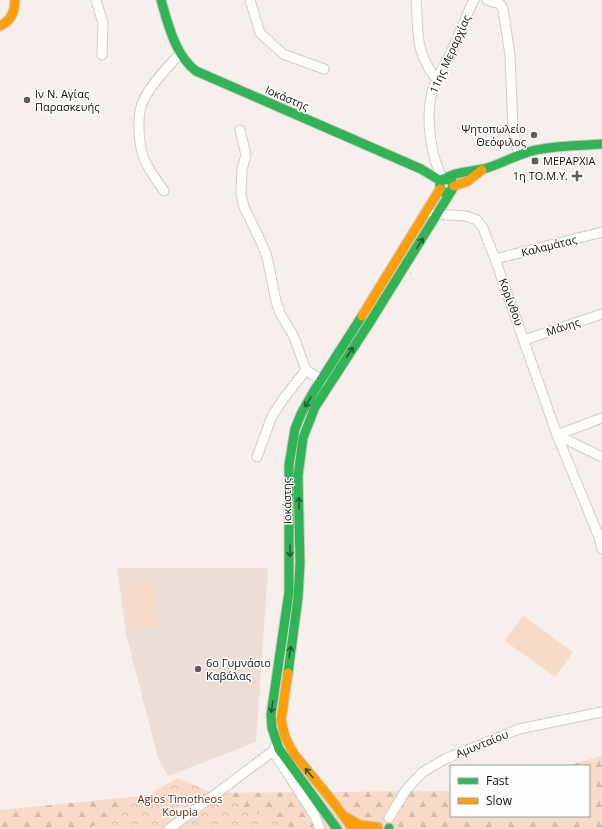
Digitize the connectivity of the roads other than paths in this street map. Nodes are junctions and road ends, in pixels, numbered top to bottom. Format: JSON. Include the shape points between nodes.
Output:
{"nodes":[{"id":1,"x":16,"y":0,"type":"edge"},
{"id":2,"x":96,"y":0,"type":"edge"},
{"id":3,"x":161,"y":0,"type":"edge"},
{"id":4,"x":250,"y":0,"type":"edge"},
{"id":5,"x":416,"y":0,"type":"edge"},
{"id":6,"x":474,"y":0,"type":"edge"},
{"id":7,"x":487,"y":0,"type":"edge"},
{"id":8,"x":0,"y":26,"type":"edge"},
{"id":9,"x":181,"y":53,"type":"junction"},
{"id":10,"x":102,"y":55,"type":"dead end"},
{"id":11,"x":324,"y":69,"type":"dead end"},
{"id":12,"x":437,"y":80,"type":"junction"},
{"id":13,"x":240,"y":130,"type":"dead end"},
{"id":14,"x":602,"y":144,"type":"edge"},
{"id":15,"x":519,"y":155,"type":"junction"},
{"id":16,"x":484,"y":168,"type":"junction"},
{"id":17,"x":441,"y":183,"type":"junction"},
{"id":18,"x":453,"y":188,"type":"junction"},
{"id":19,"x":164,"y":191,"type":"dead end"},
{"id":20,"x":426,"y":213,"type":"junction"},
{"id":21,"x":438,"y":214,"type":"junction"},
{"id":22,"x":602,"y":232,"type":"edge"},
{"id":23,"x":495,"y":259,"type":"junction"},
{"id":24,"x":602,"y":314,"type":"edge"},
{"id":25,"x":524,"y":340,"type":"junction"},
{"id":26,"x":306,"y":370,"type":"junction"},
{"id":27,"x":325,"y":383,"type":"junction"},
{"id":28,"x":602,"y":418,"type":"edge"},
{"id":29,"x":557,"y":435,"type":"junction"},
{"id":30,"x":257,"y":457,"type":"dead end"},
{"id":31,"x":602,"y":457,"type":"edge"},
{"id":32,"x":600,"y":536,"type":"edge"},
{"id":33,"x":602,"y":549,"type":"edge"},
{"id":34,"x":602,"y":712,"type":"edge"},
{"id":35,"x":275,"y":748,"type":"junction"},
{"id":36,"x":341,"y":811,"type":"junction"},
{"id":37,"x":389,"y":818,"type":"junction"},
{"id":38,"x":377,"y":828,"type":"edge"},
{"id":39,"x":169,"y":829,"type":"edge"},
{"id":40,"x":320,"y":829,"type":"edge"},
{"id":41,"x":337,"y":829,"type":"edge"},
{"id":42,"x":353,"y":829,"type":"edge"},
{"id":43,"x":389,"y":829,"type":"edge"}],
"edges":[{"from":1,"to":8,"type":"street","via":[[10,20]]},
{"from":2,"to":10,"type":"street","via":[[103,23]]},
{"from":3,"to":9,"type":"street","name":"Ιοκάστης"},
{"from":4,"to":11,"type":"street","via":[[260,33],[283,54]]},
{"from":5,"to":12,"type":"street","via":[[419,45],[423,58]]},
{"from":6,"to":12,"type":"street","name":"11ης Μεραρχίας"},
{"from":7,"to":15,"type":"street","via":[[500,4],[504,9],[510,55],[513,129]]},
{"from":9,"to":17,"type":"street","name":"Ιοκάστης","via":[[190,66],[202,74],[401,160]]},
{"from":9,"to":19,"type":"street","via":[[166,68],[140,107],[138,140],[144,160]]},
{"from":12,"to":17,"type":"street","name":"11ης Μεραρχίας","via":[[430,104],[430,122]]},
{"from":13,"to":26,"type":"street","via":[[246,155],[241,184],[244,207],[267,257],[273,292],[280,313],[294,337]]},
{"from":14,"to":15,"type":"street","via":[[551,148]]},
{"from":15,"to":16,"type":"street"},
{"from":16,"to":17,"type":"street","via":[[463,172]]},
{"from":16,"to":18,"type":"street","via":[[468,181]]},
{"from":17,"to":18,"type":"street","via":[[445,193]]},
{"from":17,"to":20,"type":"street","name":"Ιοκάστης"},
{"from":18,"to":21,"type":"street","name":"Ιοκάστης"},
{"from":20,"to":21,"type":"street","name":"Κορίνθου"},
{"from":20,"to":27,"type":"street","name":"Ιοκάστης"},
{"from":21,"to":23,"type":"street","name":"Κορίνθου","via":[[466,216],[477,220],[483,228]]},
{"from":27,"to":21,"type":"street","name":"Ιοκάστης","one_way":true,"via":[[370,322]]},
{"from":22,"to":23,"type":"street","name":"Καλαμάτας"},
{"from":23,"to":25,"type":"street","name":"Κορίνθου"},
{"from":24,"to":25,"type":"street","name":"Μάνης"},
{"from":25,"to":29,"type":"street","name":"Κορίνθου"},
{"from":26,"to":27,"type":"street"},
{"from":26,"to":30,"type":"street","via":[[272,416]]},
{"from":27,"to":35,"type":"street","name":"Ιοκάστης","one_way":true,"via":[[301,414],[295,429],[289,465],[289,586],[271,715]]},
{"from":36,"to":27,"type":"street","name":"Ιοκάστης","one_way":true,"via":[[288,745],[282,731],[281,720],[298,598],[298,476],[302,442]]},
{"from":28,"to":29,"type":"street"},
{"from":29,"to":31,"type":"street"},
{"from":29,"to":32,"type":"street","name":"Κορίνθου"},
{"from":32,"to":33,"type":"street","name":"Κορίνθου"},
{"from":34,"to":37,"type":"street","name":"Αμυνταίου","via":[[519,729],[445,759],[414,780]]},
{"from":35,"to":39,"type":"street"},
{"from":35,"to":40,"type":"street"},
{"from":35,"to":41,"type":"street","name":"Ιοκάστης","via":[[286,759]]},
{"from":36,"to":38,"type":"street","via":[[360,825]]},
{"from":36,"to":42,"type":"street","name":"Ιοκάστης"},
{"from":37,"to":38,"type":"street","name":"Αμυνταίου"},
{"from":37,"to":43,"type":"street"}]}
